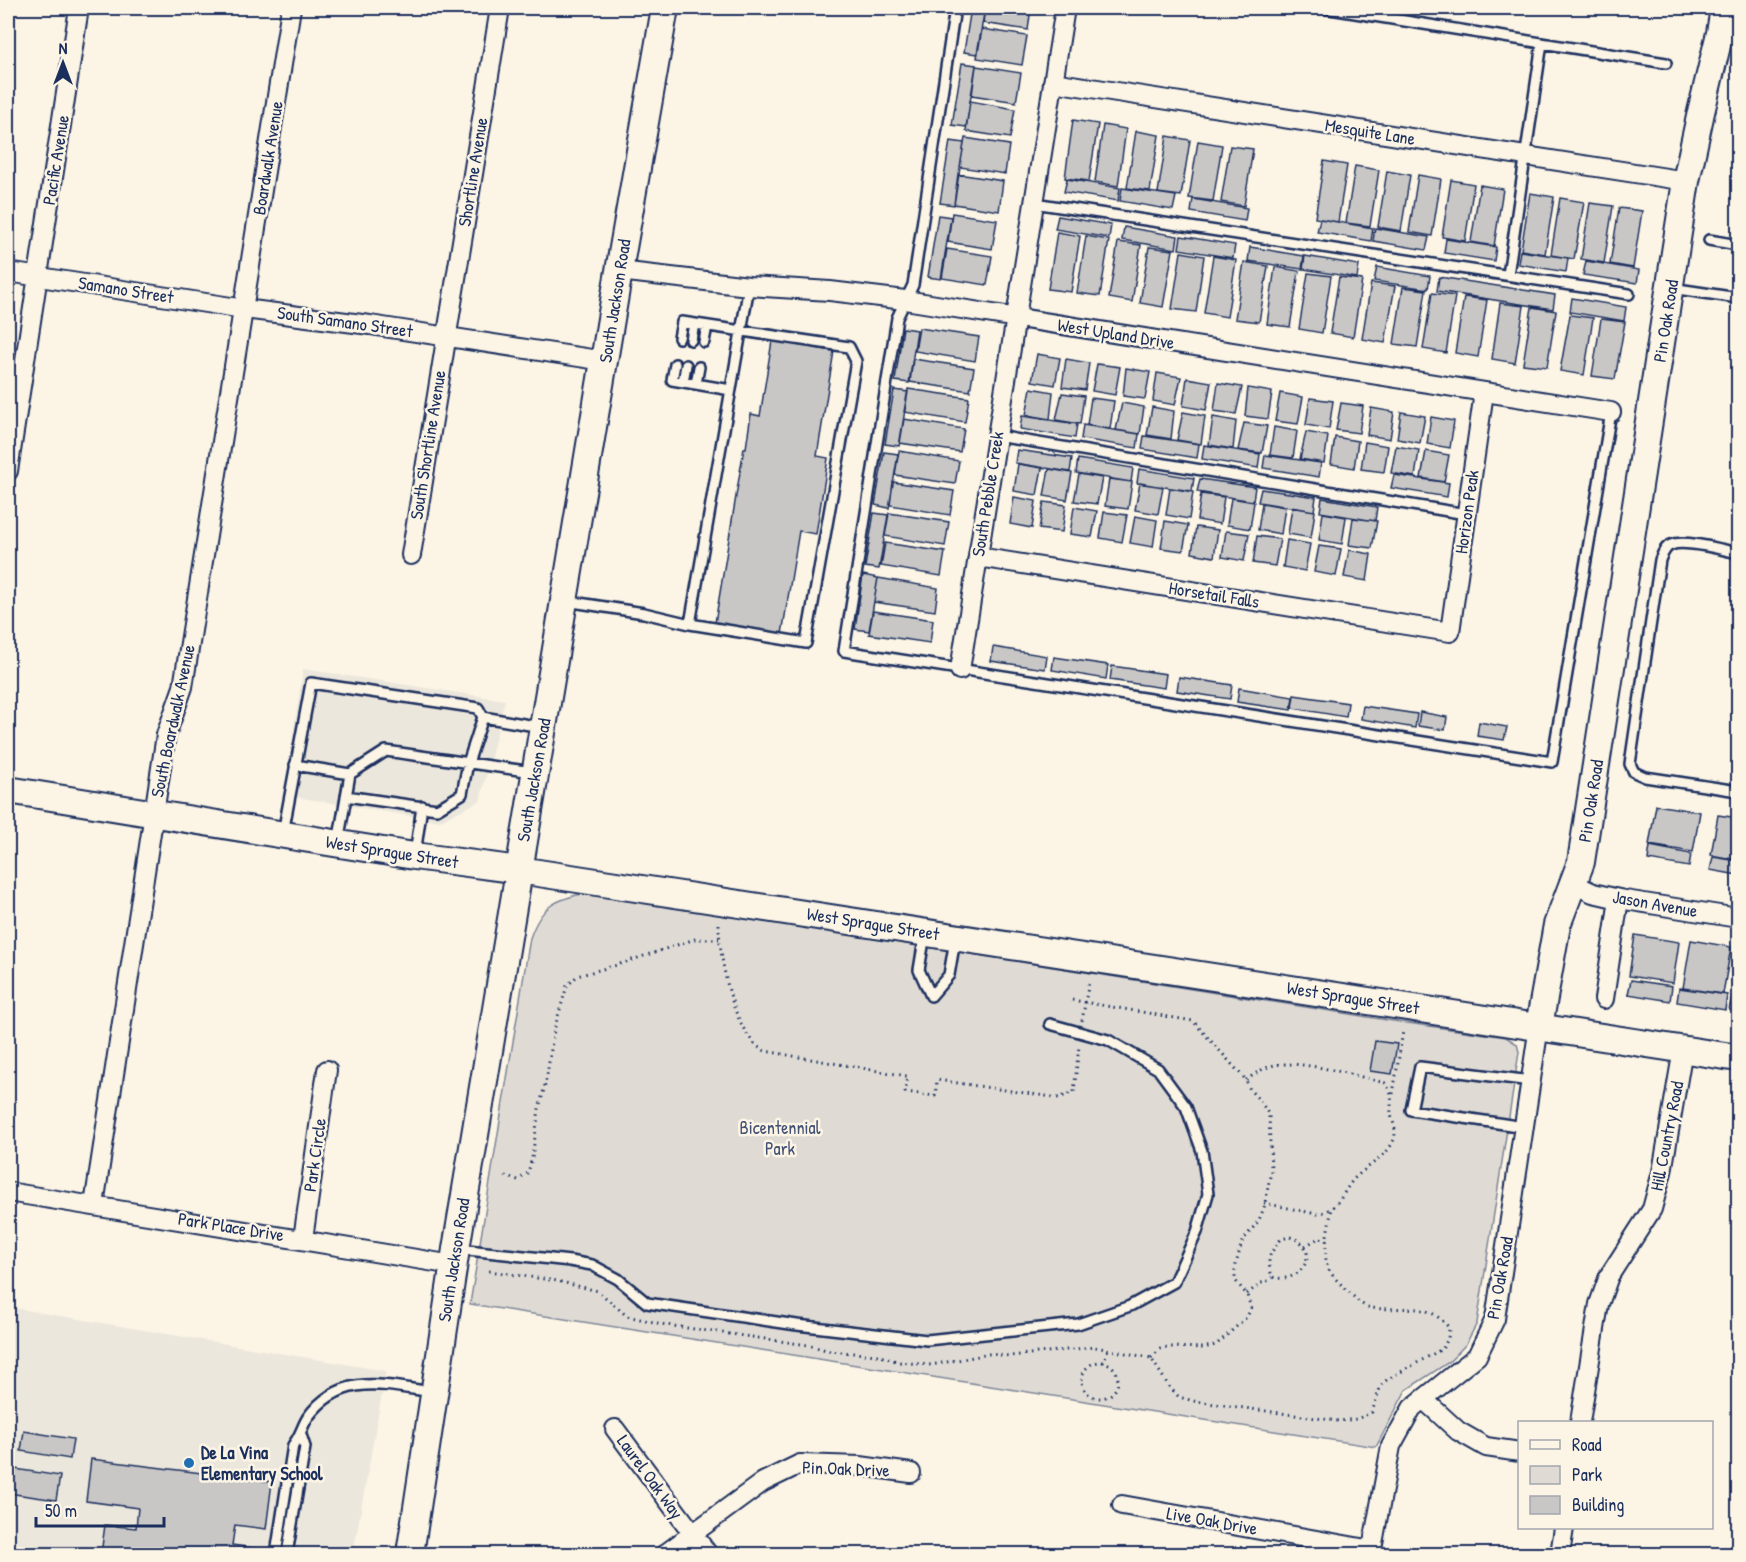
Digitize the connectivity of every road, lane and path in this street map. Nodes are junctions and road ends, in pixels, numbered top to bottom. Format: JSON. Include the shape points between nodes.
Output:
{"nodes":[{"id":1,"x":79,"y":8,"type":"edge"},
{"id":2,"x":291,"y":8,"type":"edge"},
{"id":3,"x":500,"y":8,"type":"edge"},
{"id":4,"x":665,"y":8,"type":"edge"},
{"id":5,"x":955,"y":8,"type":"edge"},
{"id":6,"x":1065,"y":8,"type":"edge"},
{"id":7,"x":1324,"y":8,"type":"edge"},
{"id":8,"x":1724,"y":8,"type":"edge"},
{"id":9,"x":1542,"y":43,"type":"junction"},
{"id":10,"x":1666,"y":63,"type":"dead end"},
{"id":11,"x":1053,"y":82,"type":"junction"},
{"id":12,"x":1526,"y":156,"type":"junction"},
{"id":13,"x":1686,"y":181,"type":"junction"},
{"id":14,"x":1034,"y":203,"type":"junction"},
{"id":15,"x":1710,"y":240,"type":"dead end"},
{"id":16,"x":1738,"y":245,"type":"edge"},
{"id":17,"x":619,"y":271,"type":"junction"},
{"id":18,"x":8,"y":272,"type":"edge"},
{"id":19,"x":1508,"y":275,"type":"junction"},
{"id":20,"x":38,"y":276,"type":"junction"},
{"id":21,"x":749,"y":286,"type":"junction"},
{"id":22,"x":1671,"y":288,"type":"junction"},
{"id":23,"x":1629,"y":294,"type":"dead end"},
{"id":24,"x":1738,"y":298,"type":"edge"},
{"id":25,"x":906,"y":300,"type":"junction"},
{"id":26,"x":244,"y":309,"type":"junction"},
{"id":27,"x":1016,"y":319,"type":"junction"},
{"id":28,"x":694,"y":324,"type":"junction"},
{"id":29,"x":707,"y":326,"type":"junction"},
{"id":30,"x":741,"y":331,"type":"junction"},
{"id":31,"x":446,"y":336,"type":"junction"},
{"id":32,"x":679,"y":338,"type":"dead end"},
{"id":33,"x":691,"y":340,"type":"dead end"},
{"id":34,"x":704,"y":342,"type":"dead end"},
{"id":35,"x":605,"y":361,"type":"junction"},
{"id":36,"x":675,"y":364,"type":"dead end"},
{"id":37,"x":686,"y":365,"type":"dead end"},
{"id":38,"x":699,"y":367,"type":"dead end"},
{"id":39,"x":683,"y":382,"type":"junction"},
{"id":40,"x":696,"y":384,"type":"junction"},
{"id":41,"x":731,"y":390,"type":"junction"},
{"id":42,"x":1484,"y":392,"type":"junction"},
{"id":43,"x":1611,"y":412,"type":"joint"},
{"id":44,"x":997,"y":436,"type":"junction"},
{"id":45,"x":8,"y":471,"type":"edge"},
{"id":46,"x":1467,"y":514,"type":"junction"},
{"id":47,"x":1738,"y":553,"type":"edge"},
{"id":48,"x":411,"y":555,"type":"dead end"},
{"id":49,"x":978,"y":557,"type":"junction"},
{"id":50,"x":565,"y":600,"type":"junction"},
{"id":51,"x":690,"y":624,"type":"junction"},
{"id":52,"x":1450,"y":632,"type":"joint"},
{"id":53,"x":960,"y":670,"type":"junction"},
{"id":54,"x":483,"y":717,"type":"junction"},
{"id":55,"x":543,"y":728,"type":"junction"},
{"id":56,"x":468,"y":763,"type":"junction"},
{"id":57,"x":295,"y":765,"type":"junction"},
{"id":58,"x":536,"y":772,"type":"junction"},
{"id":59,"x":350,"y":774,"type":"junction"},
{"id":60,"x":8,"y":790,"type":"edge"},
{"id":61,"x":1738,"y":791,"type":"edge"},
{"id":62,"x":346,"y":796,"type":"junction"},
{"id":63,"x":422,"y":806,"type":"junction"},
{"id":64,"x":153,"y":813,"type":"junction"},
{"id":65,"x":282,"y":834,"type":"junction"},
{"id":66,"x":338,"y":844,"type":"junction"},
{"id":67,"x":414,"y":856,"type":"junction"},
{"id":68,"x":519,"y":870,"type":"junction"},
{"id":69,"x":1574,"y":884,"type":"junction"},
{"id":70,"x":1619,"y":899,"type":"junction"},
{"id":71,"x":1738,"y":918,"type":"edge"},
{"id":72,"x":719,"y":924,"type":"dead end"},
{"id":73,"x":926,"y":932,"type":"junction"},
{"id":74,"x":955,"y":936,"type":"junction"},
{"id":75,"x":719,"y":939,"type":"junction"},
{"id":76,"x":1089,"y":981,"type":"dead end"},
{"id":77,"x":1604,"y":999,"type":"dead end"},
{"id":78,"x":1050,"y":1024,"type":"dead end"},
{"id":79,"x":1539,"y":1026,"type":"junction"},
{"id":80,"x":1403,"y":1031,"type":"dead end"},
{"id":81,"x":1081,"y":1032,"type":"junction"},
{"id":82,"x":1683,"y":1049,"type":"junction"},
{"id":83,"x":1738,"y":1058,"type":"edge"},
{"id":84,"x":327,"y":1070,"type":"dead end"},
{"id":85,"x":1246,"y":1080,"type":"dead end"},
{"id":86,"x":1531,"y":1082,"type":"junction"},
{"id":87,"x":1393,"y":1094,"type":"junction"},
{"id":88,"x":1524,"y":1127,"type":"junction"},
{"id":89,"x":505,"y":1176,"type":"dead end"},
{"id":90,"x":8,"y":1192,"type":"edge"},
{"id":91,"x":1264,"y":1203,"type":"dead end"},
{"id":92,"x":94,"y":1205,"type":"junction"},
{"id":93,"x":1332,"y":1208,"type":"junction"},
{"id":94,"x":303,"y":1239,"type":"junction"},
{"id":95,"x":1327,"y":1239,"type":"junction"},
{"id":96,"x":1305,"y":1246,"type":"junction"},
{"id":97,"x":454,"y":1257,"type":"junction"},
{"id":98,"x":1272,"y":1276,"type":"junction"},
{"id":99,"x":1246,"y":1295,"type":"dead end"},
{"id":100,"x":1108,"y":1349,"type":"dead end"},
{"id":101,"x":1151,"y":1358,"type":"dead end"},
{"id":102,"x":1103,"y":1363,"type":"junction"},
{"id":103,"x":434,"y":1392,"type":"junction"},
{"id":104,"x":1423,"y":1399,"type":"junction"},
{"id":105,"x":1580,"y":1421,"type":"edge"},
{"id":106,"x":615,"y":1429,"type":"dead end"},
{"id":107,"x":301,"y":1435,"type":"junction"},
{"id":108,"x":1518,"y":1452,"type":"edge"},
{"id":109,"x":910,"y":1473,"type":"dead end"},
{"id":110,"x":1122,"y":1505,"type":"dead end"},
{"id":111,"x":1564,"y":1529,"type":"edge"},
{"id":112,"x":692,"y":1533,"type":"junction"},
{"id":113,"x":1372,"y":1552,"type":"edge"},
{"id":114,"x":276,"y":1554,"type":"edge"},
{"id":115,"x":287,"y":1554,"type":"edge"},
{"id":116,"x":410,"y":1554,"type":"edge"},
{"id":117,"x":665,"y":1554,"type":"edge"},
{"id":118,"x":708,"y":1554,"type":"edge"},
{"id":119,"x":1560,"y":1554,"type":"edge"}],
"edges":[{"from":1,"to":20,"type":"street","name":"Pacific Avenue"},
{"from":2,"to":26,"type":"street","name":"Boardwalk Avenue"},
{"from":3,"to":31,"type":"street","name":"Shortline Avenue"},
{"from":4,"to":17,"type":"street","name":"South Jackson Road"},
{"from":5,"to":25,"type":"lane","via":[[913,285]]},
{"from":6,"to":11,"type":"street","name":"South Pebble Creek"},
{"from":7,"to":9,"type":"lane"},
{"from":8,"to":13,"type":"street","name":"Pin Oak Road"},
{"from":9,"to":10,"type":"lane"},
{"from":9,"to":12,"type":"lane"},
{"from":11,"to":12,"type":"street","name":"Mesquite Lane"},
{"from":11,"to":14,"type":"street","name":"South Pebble Creek"},
{"from":12,"to":13,"type":"street","name":"Mesquite Lane"},
{"from":12,"to":19,"type":"lane"},
{"from":13,"to":22,"type":"street","name":"Pin Oak Road"},
{"from":14,"to":19,"type":"lane"},
{"from":14,"to":27,"type":"street","name":"South Pebble Creek"},
{"from":15,"to":16,"type":"lane"},
{"from":17,"to":21,"type":"street","name":"West Upland Drive"},
{"from":17,"to":35,"type":"street","name":"South Jackson Road"},
{"from":18,"to":20,"type":"street","name":"Samano Street"},
{"from":19,"to":23,"type":"lane"},
{"from":20,"to":26,"type":"street","name":"Samano Street"},
{"from":20,"to":45,"type":"street","name":"Pacific Avenue"},
{"from":21,"to":25,"type":"street","name":"West Upland Drive"},
{"from":21,"to":30,"type":"lane"},
{"from":22,"to":24,"type":"lane"},
{"from":22,"to":69,"type":"street","name":"Pin Oak Road","via":[[1581,862]]},
{"from":25,"to":27,"type":"street","name":"West Upland Drive"},
{"from":25,"to":53,"type":"lane","via":[[897,318],[844,651]]},
{"from":26,"to":31,"type":"street","name":"South Samano Street"},
{"from":26,"to":64,"type":"street","name":"South Boardwalk Avenue","via":[[183,687],[166,735]]},
{"from":27,"to":42,"type":"street","name":"West Upland Drive"},
{"from":27,"to":44,"type":"street","name":"South Pebble Creek"},
{"from":28,"to":29,"type":"lane"},
{"from":28,"to":32,"type":"lane","via":[[682,322]]},
{"from":28,"to":33,"type":"lane"},
{"from":29,"to":30,"type":"lane"},
{"from":29,"to":34,"type":"lane"},
{"from":30,"to":41,"type":"lane"},
{"from":30,"to":51,"type":"lane","via":[[849,347],[856,361],[806,643]]},
{"from":31,"to":35,"type":"street","name":"South Samano Street"},
{"from":31,"to":48,"type":"street","name":"South Shortline Avenue"},
{"from":35,"to":50,"type":"street","name":"South Jackson Road"},
{"from":36,"to":39,"type":"lane","via":[[672,380]]},
{"from":37,"to":39,"type":"lane"},
{"from":38,"to":40,"type":"lane"},
{"from":39,"to":40,"type":"lane"},
{"from":40,"to":41,"type":"lane"},
{"from":41,"to":51,"type":"lane"},
{"from":42,"to":43,"type":"street","name":"West Upland Drive"},
{"from":42,"to":46,"type":"street","name":"Horizon Peak"},
{"from":43,"to":53,"type":"lane","via":[[1552,762]]},
{"from":44,"to":46,"type":"lane"},
{"from":44,"to":49,"type":"street","name":"South Pebble Creek"},
{"from":46,"to":52,"type":"street","name":"Horizon Peak"},
{"from":47,"to":61,"type":"lane","via":[[1688,544],[1672,544],[1664,550],[1630,764],[1634,772],[1645,777]]},
{"from":49,"to":52,"type":"street","name":"Horsetail Falls"},
{"from":49,"to":53,"type":"street","name":"South Pebble Creek"},
{"from":50,"to":51,"type":"lane"},
{"from":50,"to":55,"type":"street","name":"South Jackson Road"},
{"from":54,"to":55,"type":"lane"},
{"from":54,"to":56,"type":"lane"},
{"from":54,"to":57,"type":"lane","via":[[478,708],[311,683]]},
{"from":55,"to":58,"type":"street","name":"South Jackson Road"},
{"from":56,"to":58,"type":"lane"},
{"from":56,"to":59,"type":"lane","via":[[386,751]]},
{"from":56,"to":63,"type":"lane","via":[[462,794],[437,808]]},
{"from":57,"to":59,"type":"lane"},
{"from":57,"to":65,"type":"lane"},
{"from":58,"to":68,"type":"street","name":"South Jackson Road"},
{"from":59,"to":62,"type":"lane"},
{"from":60,"to":64,"type":"street","name":"West Sprague Street"},
{"from":62,"to":63,"type":"lane"},
{"from":62,"to":66,"type":"lane"},
{"from":63,"to":67,"type":"lane"},
{"from":64,"to":65,"type":"street","name":"West Sprague Street"},
{"from":64,"to":92,"type":"street","name":"South Boardwalk Avenue"},
{"from":65,"to":66,"type":"street","name":"West Sprague Street"},
{"from":66,"to":67,"type":"street","name":"West Sprague Street"},
{"from":67,"to":68,"type":"street","name":"West Sprague Street"},
{"from":68,"to":73,"type":"street","name":"West Sprague Street"},
{"from":68,"to":97,"type":"street","name":"South Jackson Road"},
{"from":69,"to":70,"type":"street","name":"Jason Avenue"},
{"from":69,"to":79,"type":"street","name":"Pin Oak Road","via":[[1557,925]]},
{"from":70,"to":71,"type":"street","name":"Jason Avenue"},
{"from":70,"to":77,"type":"street"},
{"from":72,"to":75,"type":"path"},
{"from":73,"to":74,"type":"street","name":"West Sprague Street"},
{"from":73,"to":74,"type":"lane","via":[[919,970],[931,996],[949,975]]},
{"from":74,"to":79,"type":"street","name":"West Sprague Street"},
{"from":75,"to":81,"type":"path","via":[[736,1015],[757,1047],[907,1076],[905,1092],[935,1096],[937,1080],[1059,1098],[1068,1095],[1074,1092]]},
{"from":75,"to":89,"type":"path","via":[[695,939],[577,976],[567,986],[554,1030],[528,1173],[518,1180]]},
{"from":76,"to":81,"type":"path"},
{"from":78,"to":81,"type":"lane"},
{"from":79,"to":82,"type":"street","name":"West Sprague Street"},
{"from":79,"to":86,"type":"street","name":"Pin Oak Road"},
{"from":80,"to":87,"type":"path"},
{"from":81,"to":97,"type":"lane","via":[[1108,1040],[1158,1069],[1186,1107],[1202,1151],[1208,1194],[1197,1232],[1174,1282],[1130,1306],[1078,1324],[927,1340],[646,1303],[618,1279],[592,1265],[570,1261]]},
{"from":82,"to":83,"type":"street","name":"West Sprague Street"},
{"from":82,"to":105,"type":"street","name":"Hill Country Road","via":[[1652,1209],[1609,1276],[1599,1304]]},
{"from":84,"to":94,"type":"street","name":"Park Circle"},
{"from":85,"to":87,"type":"path","via":[[1273,1065],[1287,1064],[1345,1072],[1385,1083]]},
{"from":86,"to":88,"type":"street","name":"Pin Oak Road"},
{"from":86,"to":88,"type":"lane","via":[[1420,1066],[1411,1110]]},
{"from":87,"to":93,"type":"path","via":[[1395,1132],[1389,1149],[1359,1173]]},
{"from":88,"to":104,"type":"street","name":"Pin Oak Road","via":[[1495,1319],[1477,1356]]},
{"from":90,"to":92,"type":"street","name":"Park Place Drive"},
{"from":91,"to":93,"type":"path","via":[[1317,1214]]},
{"from":92,"to":94,"type":"street","name":"Park Place Drive"},
{"from":93,"to":95,"type":"path"},
{"from":94,"to":97,"type":"street","name":"Park Place Drive"},
{"from":95,"to":96,"type":"path","via":[[1318,1238]]},
{"from":95,"to":101,"type":"path","via":[[1329,1270],[1361,1303],[1370,1308],[1427,1311],[1439,1316],[1449,1328],[1442,1349],[1381,1385],[1372,1412],[1338,1421],[1194,1401],[1179,1397],[1170,1388]]},
{"from":96,"to":98,"type":"path","via":[[1304,1266],[1295,1276]]},
{"from":96,"to":98,"type":"path","via":[[1290,1237],[1281,1239],[1268,1261]]},
{"from":97,"to":103,"type":"street","name":"South Jackson Road"},
{"from":98,"to":99,"type":"path"},
{"from":100,"to":102,"type":"path"},
{"from":102,"to":102,"type":"path","via":[[1091,1364],[1082,1378],[1087,1394],[1097,1398],[1109,1395],[1117,1386],[1113,1369]]},
{"from":103,"to":107,"type":"lane","via":[[370,1384],[340,1389],[307,1418]]},
{"from":103,"to":116,"type":"street","name":"South Jackson Road"},
{"from":104,"to":108,"type":"street","via":[[1458,1431],[1486,1447]]},
{"from":104,"to":113,"type":"street","name":"Pin Oak Road","via":[[1412,1408],[1392,1446]]},
{"from":106,"to":112,"type":"street","name":"Laurel Oak Way"},
{"from":107,"to":114,"type":"lane","via":[[293,1445]]},
{"from":107,"to":115,"type":"lane","via":[[305,1447]]},
{"from":109,"to":112,"type":"street","name":"Pin Oak Drive","via":[[800,1464],[763,1482]]},
{"from":110,"to":113,"type":"street","name":"Live Oak Drive"},
{"from":111,"to":119,"type":"street"},
{"from":112,"to":117,"type":"street","name":"Pin Oak Drive"},
{"from":112,"to":118,"type":"street","name":"Laurel Oak Way"}]}
